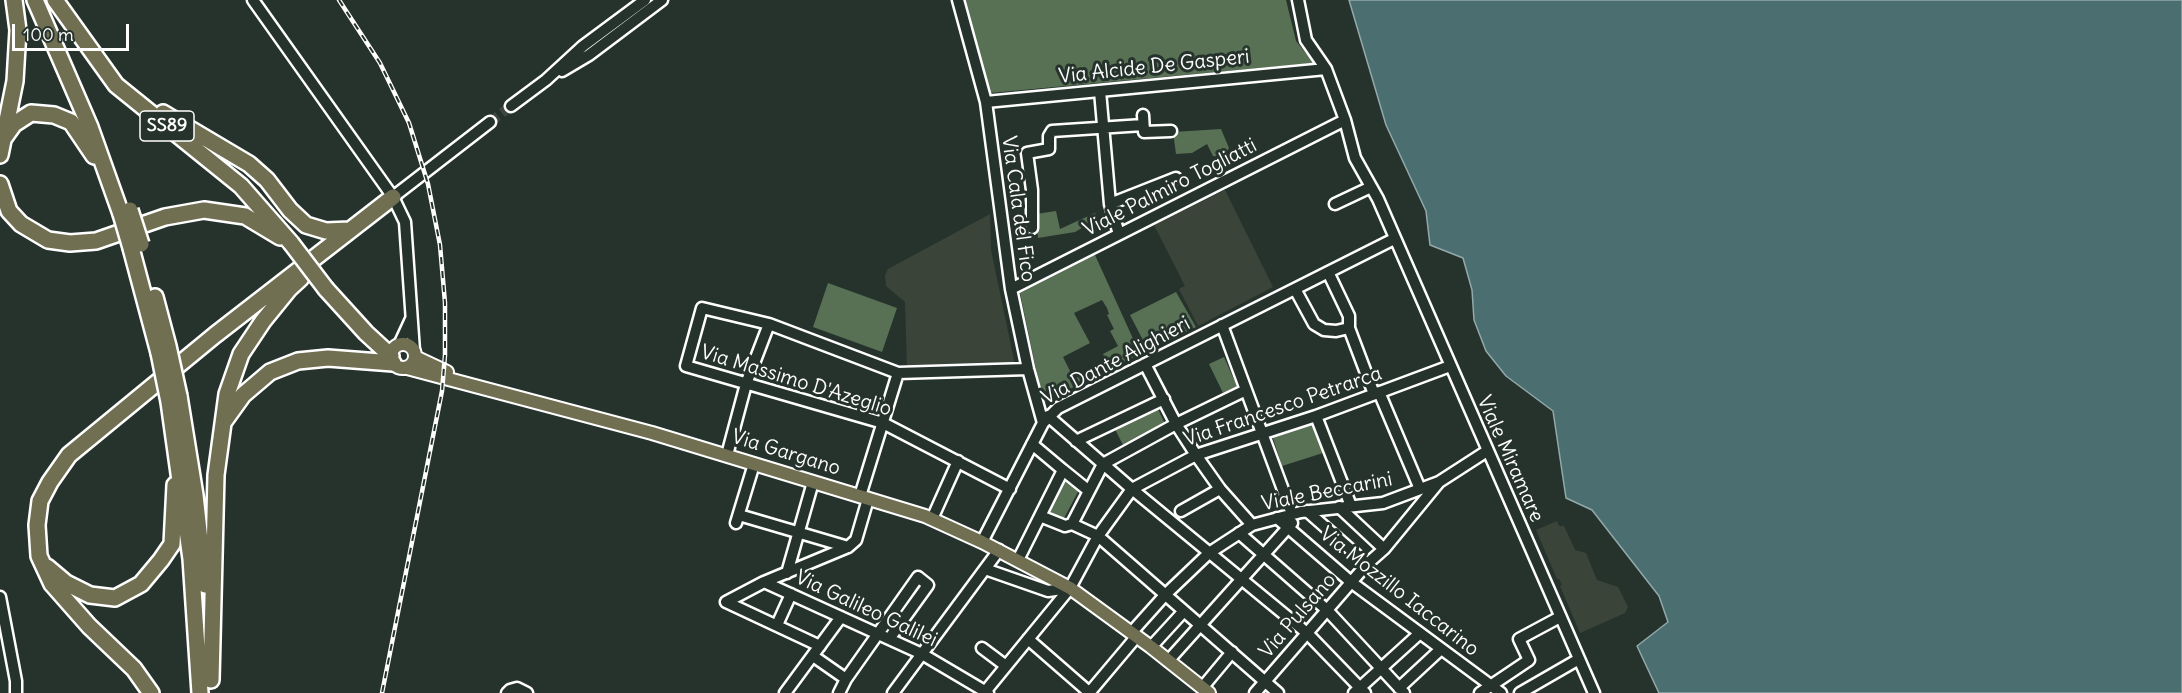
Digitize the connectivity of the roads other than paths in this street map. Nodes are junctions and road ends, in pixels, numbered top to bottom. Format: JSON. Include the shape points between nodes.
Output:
{"nodes":[{"id":1,"x":14,"y":0,"type":"edge"},
{"id":2,"x":35,"y":0,"type":"edge"},
{"id":3,"x":46,"y":0,"type":"edge"},
{"id":4,"x":55,"y":0,"type":"edge"},
{"id":5,"x":253,"y":0,"type":"edge"},
{"id":6,"x":645,"y":0,"type":"edge"},
{"id":7,"x":662,"y":0,"type":"edge"},
{"id":8,"x":958,"y":0,"type":"edge"},
{"id":9,"x":1298,"y":0,"type":"edge"},
{"id":10,"x":1326,"y":69,"type":"junction"},
{"id":11,"x":546,"y":80,"type":"junction"},
{"id":12,"x":116,"y":85,"type":"junction"},
{"id":13,"x":1100,"y":91,"type":"junction"},
{"id":14,"x":986,"y":102,"type":"junction"},
{"id":15,"x":511,"y":106,"type":"tunnel mouth"},
{"id":16,"x":1345,"y":120,"type":"junction"},
{"id":17,"x":490,"y":122,"type":"tunnel mouth"},
{"id":18,"x":1102,"y":128,"type":"junction"},
{"id":19,"x":1171,"y":131,"type":"dead end"},
{"id":20,"x":1,"y":148,"type":"edge"},
{"id":21,"x":108,"y":177,"type":"junction"},
{"id":22,"x":1176,"y":178,"type":"dead end"},
{"id":23,"x":0,"y":184,"type":"edge"},
{"id":24,"x":1371,"y":187,"type":"junction"},
{"id":25,"x":393,"y":197,"type":"junction"},
{"id":26,"x":1110,"y":204,"type":"junction"},
{"id":27,"x":1335,"y":204,"type":"dead end"},
{"id":28,"x":126,"y":212,"type":"junction"},
{"id":29,"x":1032,"y":228,"type":"dead end"},
{"id":30,"x":350,"y":230,"type":"junction"},
{"id":31,"x":1119,"y":234,"type":"junction"},
{"id":32,"x":1394,"y":239,"type":"junction"},
{"id":33,"x":291,"y":243,"type":"junction"},
{"id":34,"x":1328,"y":272,"type":"junction"},
{"id":35,"x":1011,"y":289,"type":"junction"},
{"id":36,"x":1295,"y":289,"type":"junction"},
{"id":37,"x":411,"y":319,"type":"junction"},
{"id":38,"x":769,"y":324,"type":"junction"},
{"id":39,"x":1222,"y":326,"type":"junction"},
{"id":40,"x":1349,"y":328,"type":"junction"},
{"id":41,"x":415,"y":354,"type":"junction"},
{"id":42,"x":397,"y":356,"type":"junction"},
{"id":43,"x":1145,"y":364,"type":"junction"},
{"id":44,"x":1450,"y":366,"type":"junction"},
{"id":45,"x":1028,"y":369,"type":"junction"},
{"id":46,"x":898,"y":372,"type":"junction"},
{"id":47,"x":746,"y":384,"type":"junction"},
{"id":48,"x":480,"y":387,"type":"junction"},
{"id":49,"x":1246,"y":390,"type":"junction"},
{"id":50,"x":1376,"y":393,"type":"junction"},
{"id":51,"x":174,"y":399,"type":"junction"},
{"id":52,"x":1164,"y":399,"type":"junction"},
{"id":53,"x":1316,"y":416,"type":"junction"},
{"id":54,"x":1045,"y":419,"type":"junction"},
{"id":55,"x":224,"y":422,"type":"junction"},
{"id":56,"x":883,"y":423,"type":"junction"},
{"id":57,"x":1176,"y":424,"type":"junction"},
{"id":58,"x":1262,"y":433,"type":"junction"},
{"id":59,"x":1076,"y":441,"type":"junction"},
{"id":60,"x":1032,"y":444,"type":"junction"},
{"id":61,"x":177,"y":449,"type":"junction"},
{"id":62,"x":1488,"y":451,"type":"junction"},
{"id":63,"x":1196,"y":454,"type":"junction"},
{"id":64,"x":727,"y":455,"type":"junction"},
{"id":65,"x":958,"y":461,"type":"junction"},
{"id":66,"x":754,"y":464,"type":"junction"},
{"id":67,"x":1103,"y":465,"type":"junction"},
{"id":68,"x":1062,"y":470,"type":"junction"},
{"id":69,"x":813,"y":482,"type":"junction"},
{"id":70,"x":1439,"y":482,"type":"junction"},
{"id":71,"x":1010,"y":489,"type":"junction"},
{"id":72,"x":1132,"y":489,"type":"junction"},
{"id":73,"x":1220,"y":489,"type":"junction"},
{"id":74,"x":1419,"y":489,"type":"junction"},
{"id":75,"x":1089,"y":491,"type":"junction"},
{"id":76,"x":864,"y":497,"type":"junction"},
{"id":77,"x":1350,"y":506,"type":"junction"},
{"id":78,"x":1339,"y":507,"type":"junction"},
{"id":79,"x":1181,"y":512,"type":"dead end"},
{"id":80,"x":1300,"y":512,"type":"junction"},
{"id":81,"x":1040,"y":516,"type":"junction"},
{"id":82,"x":1277,"y":518,"type":"junction"},
{"id":83,"x":932,"y":519,"type":"junction"},
{"id":84,"x":1072,"y":524,"type":"junction"},
{"id":85,"x":1252,"y":525,"type":"junction"},
{"id":86,"x":1288,"y":528,"type":"junction"},
{"id":87,"x":798,"y":532,"type":"junction"},
{"id":88,"x":1239,"y":533,"type":"junction"},
{"id":89,"x":1098,"y":536,"type":"junction"},
{"id":90,"x":982,"y":542,"type":"junction"},
{"id":91,"x":848,"y":547,"type":"junction"},
{"id":92,"x":1384,"y":549,"type":"junction"},
{"id":93,"x":999,"y":550,"type":"junction"},
{"id":94,"x":1209,"y":553,"type":"junction"},
{"id":95,"x":1264,"y":555,"type":"junction"},
{"id":96,"x":1018,"y":560,"type":"junction"},
{"id":97,"x":43,"y":563,"type":"junction"},
{"id":98,"x":1367,"y":564,"type":"junction"},
{"id":99,"x":985,"y":568,"type":"junction"},
{"id":100,"x":787,"y":573,"type":"junction"},
{"id":101,"x":1240,"y":579,"type":"junction"},
{"id":102,"x":764,"y":582,"type":"junction"},
{"id":103,"x":1352,"y":582,"type":"junction"},
{"id":104,"x":1070,"y":588,"type":"junction"},
{"id":105,"x":791,"y":594,"type":"junction"},
{"id":106,"x":1165,"y":595,"type":"junction"},
{"id":107,"x":0,"y":597,"type":"edge"},
{"id":108,"x":1327,"y":610,"type":"junction"},
{"id":109,"x":1184,"y":612,"type":"junction"},
{"id":110,"x":842,"y":617,"type":"junction"},
{"id":111,"x":1560,"y":617,"type":"junction"},
{"id":112,"x":777,"y":625,"type":"junction"},
{"id":113,"x":1199,"y":625,"type":"junction"},
{"id":114,"x":878,"y":633,"type":"junction"},
{"id":115,"x":1307,"y":633,"type":"junction"},
{"id":116,"x":1420,"y":633,"type":"junction"},
{"id":117,"x":1134,"y":634,"type":"junction"},
{"id":118,"x":889,"y":639,"type":"junction"},
{"id":119,"x":1028,"y":639,"type":"junction"},
{"id":120,"x":820,"y":646,"type":"junction"},
{"id":121,"x":1151,"y":647,"type":"junction"},
{"id":122,"x":982,"y":648,"type":"dead end"},
{"id":123,"x":1441,"y":649,"type":"junction"},
{"id":124,"x":1232,"y":652,"type":"junction"},
{"id":125,"x":922,"y":654,"type":"junction"},
{"id":126,"x":813,"y":656,"type":"junction"},
{"id":127,"x":1579,"y":659,"type":"junction"},
{"id":128,"x":1168,"y":661,"type":"junction"},
{"id":129,"x":1006,"y":666,"type":"junction"},
{"id":130,"x":1381,"y":668,"type":"junction"},
{"id":131,"x":846,"y":679,"type":"junction"},
{"id":132,"x":1266,"y":681,"type":"junction"},
{"id":133,"x":1490,"y":685,"type":"junction"},
{"id":134,"x":212,"y":686,"type":"edge"},
{"id":135,"x":1205,"y":690,"type":"edge"},
{"id":136,"x":1401,"y":690,"type":"edge"},
{"id":137,"x":509,"y":691,"type":"edge"},
{"id":138,"x":1360,"y":691,"type":"edge"},
{"id":139,"x":986,"y":692,"type":"edge"},
{"id":140,"x":16,"y":693,"type":"edge"},
{"id":141,"x":151,"y":693,"type":"edge"},
{"id":142,"x":200,"y":693,"type":"edge"},
{"id":143,"x":527,"y":693,"type":"edge"},
{"id":144,"x":785,"y":693,"type":"edge"},
{"id":145,"x":839,"y":693,"type":"edge"},
{"id":146,"x":893,"y":693,"type":"edge"},
{"id":147,"x":1090,"y":693,"type":"edge"},
{"id":148,"x":1255,"y":693,"type":"edge"},
{"id":149,"x":1278,"y":693,"type":"edge"},
{"id":150,"x":1480,"y":693,"type":"edge"},
{"id":151,"x":1501,"y":693,"type":"edge"},
{"id":152,"x":1520,"y":693,"type":"edge"},
{"id":153,"x":1594,"y":693,"type":"edge"}],
"edges":[{"from":1,"to":20,"type":"highway","via":[[18,30],[15,81]]},
{"from":2,"to":21,"type":"highway","via":[[71,79]]},
{"from":3,"to":28,"type":"highway","via":[[80,74]]},
{"from":4,"to":12,"type":"highway","number":"SS89"},
{"from":5,"to":25,"type":"street"},
{"from":6,"to":11,"type":"street","via":[[583,46]]},
{"from":7,"to":11,"type":"street","via":[[589,56]]},
{"from":8,"to":14,"type":"street","name":"Via Cala del Fico"},
{"from":9,"to":10,"type":"street","name":"Viale Miramare","via":[[1306,40]]},
{"from":10,"to":13,"type":"street","name":"Via Alcide De Gasperi"},
{"from":10,"to":16,"type":"street","name":"Viale Miramare"},
{"from":11,"to":15,"type":"street"},
{"from":12,"to":30,"type":"highway","via":[[249,164],[306,225],[326,231]]},
{"from":12,"to":33,"type":"highway","number":"SS89","via":[[241,186]]},
{"from":13,"to":14,"type":"street","name":"Via Alcide De Gasperi"},
{"from":13,"to":18,"type":"street"},
{"from":14,"to":35,"type":"street","name":"Via Cala del Fico"},
{"from":16,"to":24,"type":"street","name":"Viale Miramare","via":[[1355,158]]},
{"from":16,"to":31,"type":"street","name":"Viale Palmiro Togliatti"},
{"from":17,"to":25,"type":"street"},
{"from":18,"to":19,"type":"street","via":[[1143,120],[1144,132]]},
{"from":18,"to":26,"type":"street"},
{"from":18,"to":29,"type":"street","via":[[1052,131],[1048,149],[1027,153]]},
{"from":20,"to":21,"type":"highway","via":[[14,124],[31,113],[54,115],[71,122]]},
{"from":21,"to":28,"type":"highway"},
{"from":22,"to":26,"type":"street"},
{"from":23,"to":33,"type":"highway","number":"SS89","via":[[9,211],[21,224],[48,240],[96,241],[165,217],[204,210],[245,216]]},
{"from":24,"to":27,"type":"street"},
{"from":24,"to":32,"type":"street","name":"Viale Miramare"},
{"from":25,"to":30,"type":"highway"},
{"from":25,"to":37,"type":"street","via":[[405,222]]},
{"from":25,"to":55,"type":"highway","via":[[289,289],[263,321],[241,354],[227,394]]},
{"from":26,"to":31,"type":"street"},
{"from":28,"to":51,"type":"highway","bridge":true},
{"from":30,"to":97,"type":"highway","via":[[215,334],[69,455],[40,501],[39,556]]},
{"from":31,"to":35,"type":"street","name":"Viale Palmiro Togliatti"},
{"from":32,"to":34,"type":"street","name":"Via Dante Alighieri"},
{"from":32,"to":44,"type":"street","name":"Viale Miramare"},
{"from":33,"to":42,"type":"highway","number":"SS89","bridge":true,"via":[[326,289],[372,338]]},
{"from":34,"to":36,"type":"street","name":"Via Dante Alighieri"},
{"from":34,"to":40,"type":"street","via":[[1348,316]]},
{"from":35,"to":45,"type":"street","name":"Via Cala del Fico"},
{"from":36,"to":39,"type":"street","name":"Via Dante Alighieri"},
{"from":36,"to":40,"type":"street","via":[[1314,324],[1324,330]]},
{"from":37,"to":41,"type":"street"},
{"from":37,"to":42,"type":"street"},
{"from":38,"to":46,"type":"street"},
{"from":38,"to":47,"type":"street"},
{"from":38,"to":47,"type":"street","name":"Via Massimo D'Azeglio","via":[[702,308],[686,366]]},
{"from":39,"to":43,"type":"street","name":"Via Dante Alighieri"},
{"from":39,"to":49,"type":"street"},
{"from":40,"to":50,"type":"street"},
{"from":41,"to":42,"type":"main road","name":"Via Gargano","via":[[410,346]]},
{"from":41,"to":42,"type":"main road","via":[[413,364]]},
{"from":41,"to":48,"type":"main road","name":"Via Gargano"},
{"from":42,"to":48,"type":"main road","name":"Via Gargano"},
{"from":42,"to":55,"type":"highway","via":[[298,361],[270,372],[243,395]]},
{"from":43,"to":52,"type":"street"},
{"from":43,"to":54,"type":"street","name":"Via Dante Alighieri","via":[[1058,408]]},
{"from":44,"to":50,"type":"street","name":"Via Francesco Petrarca"},
{"from":44,"to":62,"type":"street","name":"Viale Miramare"},
{"from":45,"to":46,"type":"street"},
{"from":45,"to":54,"type":"street","name":"Via Cala del Fico"},
{"from":46,"to":56,"type":"street"},
{"from":47,"to":56,"type":"street","name":"Via Massimo D'Azeglio"},
{"from":47,"to":64,"type":"street"},
{"from":48,"to":64,"type":"main road","name":"Via Gargano"},
{"from":49,"to":57,"type":"street"},
{"from":49,"to":58,"type":"street"},
{"from":50,"to":53,"type":"street","name":"Via Francesco Petrarca"},
{"from":50,"to":74,"type":"street"},
{"from":51,"to":61,"type":"highway"},
{"from":51,"to":134,"type":"highway","via":[[202,547]]},
{"from":52,"to":57,"type":"street"},
{"from":52,"to":59,"type":"street"},
{"from":53,"to":58,"type":"street","name":"Via Francesco Petrarca"},
{"from":53,"to":77,"type":"street"},
{"from":54,"to":59,"type":"street"},
{"from":54,"to":60,"type":"street","name":"Via Dante Alighieri"},
{"from":55,"to":134,"type":"highway","via":[[216,475]]},
{"from":56,"to":65,"type":"street","name":"Via Massimo D'Azeglio"},
{"from":56,"to":76,"type":"street"},
{"from":57,"to":63,"type":"street"},
{"from":57,"to":67,"type":"street"},
{"from":58,"to":63,"type":"street","name":"Via Francesco Petrarca"},
{"from":58,"to":80,"type":"street"},
{"from":59,"to":67,"type":"street"},
{"from":60,"to":68,"type":"street"},
{"from":60,"to":71,"type":"street","name":"Via Dante Alighieri"},
{"from":61,"to":97,"type":"highway","via":[[172,544],[141,584],[115,598],[90,595],[66,583]]},
{"from":61,"to":142,"type":"highway","via":[[194,589]]},
{"from":62,"to":70,"type":"street","name":"Viale Beccarini"},
{"from":62,"to":111,"type":"street","name":"Viale Miramare"},
{"from":63,"to":72,"type":"street","name":"Via Francesco Petrarca"},
{"from":63,"to":73,"type":"street"},
{"from":64,"to":66,"type":"main road","name":"Via Gargano"},
{"from":65,"to":71,"type":"street","name":"Via Massimo D'Azeglio"},
{"from":65,"to":83,"type":"street"},
{"from":66,"to":69,"type":"main road","name":"Via Gargano"},
{"from":66,"to":87,"type":"street","via":[[737,519]]},
{"from":67,"to":72,"type":"street"},
{"from":67,"to":75,"type":"street"},
{"from":68,"to":75,"type":"street"},
{"from":68,"to":81,"type":"street"},
{"from":69,"to":76,"type":"main road","name":"Via Gargano"},
{"from":69,"to":87,"type":"street"},
{"from":70,"to":74,"type":"street","name":"Viale Beccarini"},
{"from":70,"to":92,"type":"street","name":"Via Pulsano"},
{"from":71,"to":90,"type":"street","name":"Via Dante Alighieri"},
{"from":72,"to":89,"type":"street"},
{"from":72,"to":94,"type":"street"},
{"from":73,"to":79,"type":"street"},
{"from":73,"to":85,"type":"street"},
{"from":74,"to":77,"type":"street","name":"Viale Beccarini","via":[[1383,503]]},
{"from":75,"to":84,"type":"street"},
{"from":76,"to":83,"type":"main road","name":"Via Gargano"},
{"from":76,"to":91,"type":"street","via":[[856,540]]},
{"from":77,"to":78,"type":"street","name":"Viale Beccarini"},
{"from":78,"to":80,"type":"street","name":"Viale Beccarini"},
{"from":78,"to":92,"type":"street"},
{"from":80,"to":82,"type":"street","name":"Viale Beccarini"},
{"from":80,"to":86,"type":"street"},
{"from":80,"to":98,"type":"street"},
{"from":81,"to":84,"type":"street","via":[[1065,526]]},
{"from":81,"to":96,"type":"street"},
{"from":82,"to":85,"type":"street","name":"Viale Beccarini"},
{"from":82,"to":86,"type":"street","name":"Via Mozzillo Iaccarino"},
{"from":83,"to":90,"type":"main road","name":"Via Gargano"},
{"from":84,"to":89,"type":"street"},
{"from":85,"to":88,"type":"street","name":"Viale Beccarini"},
{"from":86,"to":95,"type":"street"},
{"from":86,"to":103,"type":"street","name":"Via Mozzillo Iaccarino"},
{"from":87,"to":91,"type":"street"},
{"from":87,"to":100,"type":"street"},
{"from":88,"to":94,"type":"street","name":"Viale Beccarini"},
{"from":88,"to":95,"type":"street"},
{"from":89,"to":104,"type":"street"},
{"from":89,"to":106,"type":"street"},
{"from":90,"to":93,"type":"main road","name":"Via Gargano"},
{"from":91,"to":100,"type":"street"},
{"from":92,"to":98,"type":"street","name":"Via Pulsano"},
{"from":93,"to":96,"type":"main road","name":"Via Gargano"},
{"from":93,"to":99,"type":"street"},
{"from":94,"to":101,"type":"street"},
{"from":94,"to":106,"type":"street","name":"Viale Beccarini"},
{"from":95,"to":101,"type":"street"},
{"from":95,"to":108,"type":"street"},
{"from":96,"to":104,"type":"main road","name":"Via Gargano"},
{"from":97,"to":141,"type":"highway","via":[[52,584],[70,606],[134,669]]},
{"from":98,"to":103,"type":"street","name":"Via Pulsano"},
{"from":99,"to":104,"type":"street","via":[[1048,591]]},
{"from":99,"to":125,"type":"street"},
{"from":100,"to":102,"type":"street"},
{"from":101,"to":113,"type":"street"},
{"from":101,"to":115,"type":"street"},
{"from":102,"to":105,"type":"street","name":"Via Galileo Galilei"},
{"from":102,"to":112,"type":"street","name":"Via Galileo Galilei","via":[[726,602]]},
{"from":103,"to":108,"type":"street","name":"Via Pulsano"},
{"from":103,"to":116,"type":"street","name":"Via Mozzillo Iaccarino"},
{"from":104,"to":117,"type":"main road","name":"Via Gargano"},
{"from":104,"to":119,"type":"street"},
{"from":105,"to":110,"type":"street","name":"Via Galileo Galilei"},
{"from":105,"to":112,"type":"street"},
{"from":106,"to":109,"type":"street"},
{"from":106,"to":117,"type":"street","name":"Viale Beccarini"},
{"from":107,"to":140,"type":"street"},
{"from":108,"to":115,"type":"street","name":"Via Pulsano"},
{"from":108,"to":130,"type":"street"},
{"from":109,"to":113,"type":"street"},
{"from":109,"to":121,"type":"street"},
{"from":110,"to":114,"type":"street","name":"Via Galileo Galilei"},
{"from":110,"to":120,"type":"street"},
{"from":111,"to":127,"type":"street","name":"Viale Miramare"},
{"from":111,"to":133,"type":"street","via":[[1519,639],[1529,660]]},
{"from":112,"to":120,"type":"street"},
{"from":113,"to":124,"type":"street"},
{"from":113,"to":128,"type":"street"},
{"from":114,"to":118,"type":"street","name":"Via Galileo Galilei"},
{"from":114,"to":118,"type":"street","via":[[918,577],[928,585]]},
{"from":114,"to":131,"type":"street"},
{"from":115,"to":132,"type":"street","name":"Via Pulsano"},
{"from":115,"to":138,"type":"street"},
{"from":116,"to":123,"type":"street","name":"Via Mozzillo Iaccarino"},
{"from":116,"to":130,"type":"street"},
{"from":117,"to":121,"type":"main road","name":"Via Gargano"},
{"from":117,"to":147,"type":"street","name":"Viale Beccarini"},
{"from":118,"to":125,"type":"street","name":"Via Galileo Galilei"},
{"from":119,"to":129,"type":"street"},
{"from":119,"to":147,"type":"street"},
{"from":120,"to":126,"type":"street"},
{"from":121,"to":128,"type":"main road","name":"Via Gargano"},
{"from":122,"to":129,"type":"street"},
{"from":123,"to":133,"type":"street","name":"Via Mozzillo Iaccarino"},
{"from":123,"to":136,"type":"street"},
{"from":124,"to":132,"type":"street"},
{"from":124,"to":135,"type":"street"},
{"from":125,"to":139,"type":"street","name":"Via Galileo Galilei"},
{"from":125,"to":146,"type":"street"},
{"from":126,"to":131,"type":"street"},
{"from":126,"to":144,"type":"street"},
{"from":127,"to":152,"type":"street"},
{"from":127,"to":153,"type":"street","name":"Viale Miramare"},
{"from":128,"to":135,"type":"main road","name":"Via Gargano"},
{"from":129,"to":139,"type":"street"},
{"from":130,"to":136,"type":"street"},
{"from":130,"to":138,"type":"street"},
{"from":131,"to":145,"type":"street"},
{"from":132,"to":148,"type":"street","name":"Via Pulsano"},
{"from":132,"to":149,"type":"street"},
{"from":133,"to":150,"type":"street"},
{"from":133,"to":151,"type":"street","name":"Via Mozzillo Iaccarino"},
{"from":137,"to":143,"type":"street","via":[[517,688]]}]}
